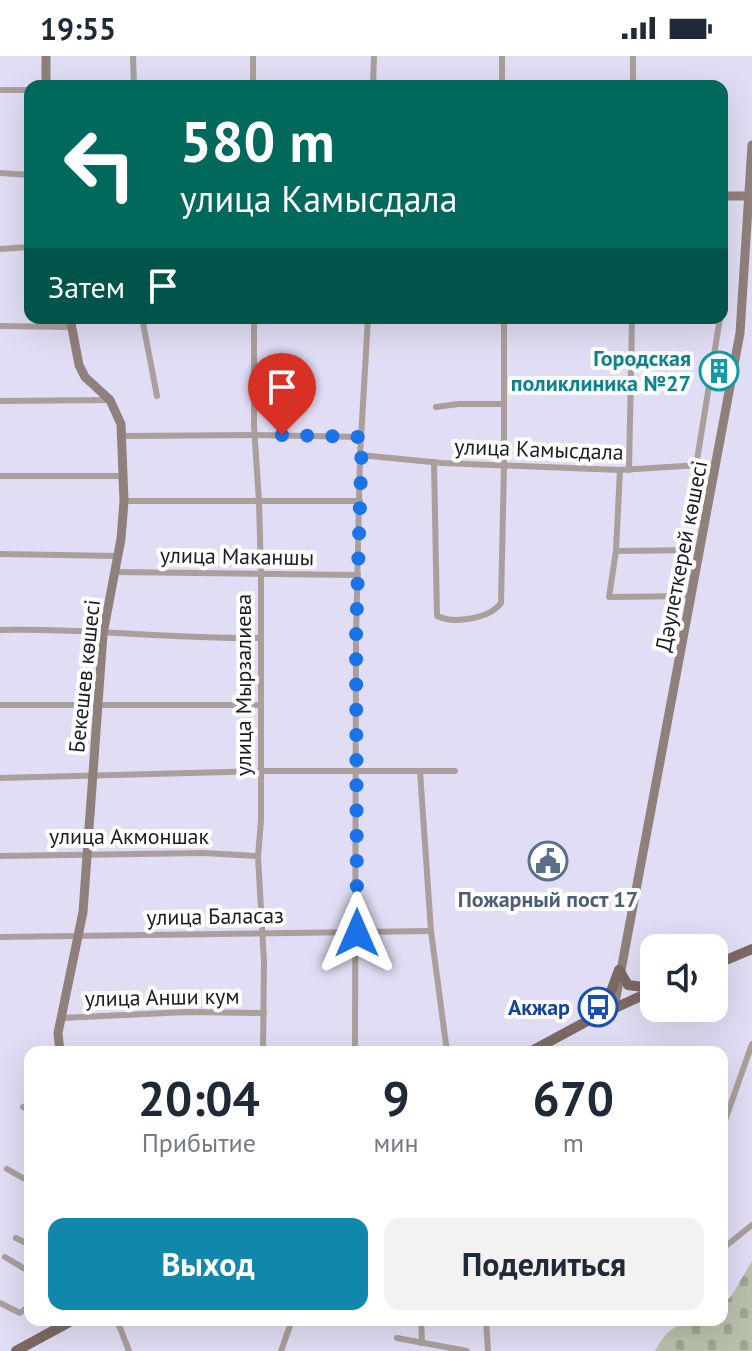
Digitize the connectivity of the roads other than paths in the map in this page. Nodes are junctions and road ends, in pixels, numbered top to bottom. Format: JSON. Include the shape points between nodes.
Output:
{"nodes":[{"id":1,"x":46,"y":56,"type":"edge"},
{"id":2,"x":133,"y":56,"type":"edge"},
{"id":3,"x":253,"y":56,"type":"edge"},
{"id":4,"x":374,"y":56,"type":"edge"},
{"id":5,"x":502,"y":56,"type":"edge"},
{"id":6,"x":633,"y":56,"type":"edge"},
{"id":7,"x":46,"y":80,"type":"edge"},
{"id":8,"x":134,"y":80,"type":"edge"},
{"id":9,"x":253,"y":80,"type":"edge"},
{"id":10,"x":373,"y":80,"type":"edge"},
{"id":11,"x":502,"y":80,"type":"edge"},
{"id":12,"x":633,"y":80,"type":"edge"},
{"id":13,"x":0,"y":90,"type":"edge"},
{"id":14,"x":24,"y":90,"type":"edge"},
{"id":15,"x":752,"y":145,"type":"edge"},
{"id":16,"x":0,"y":173,"type":"edge"},
{"id":17,"x":24,"y":175,"type":"edge"},
{"id":18,"x":728,"y":196,"type":"edge"},
{"id":19,"x":750,"y":196,"type":"edge"},
{"id":20,"x":24,"y":247,"type":"edge"},
{"id":21,"x":0,"y":249,"type":"edge"},
{"id":22,"x":36,"y":324,"type":"edge"},
{"id":23,"x":71,"y":324,"type":"edge"},
{"id":24,"x":143,"y":324,"type":"edge"},
{"id":25,"x":254,"y":324,"type":"edge"},
{"id":26,"x":368,"y":324,"type":"edge"},
{"id":27,"x":504,"y":324,"type":"edge"},
{"id":28,"x":632,"y":324,"type":"edge"},
{"id":29,"x":719,"y":324,"type":"edge"},
{"id":30,"x":0,"y":326,"type":"edge"},
{"id":31,"x":157,"y":396,"type":"dead end"},
{"id":32,"x":110,"y":400,"type":"junction"},
{"id":33,"x":0,"y":401,"type":"edge"},
{"id":34,"x":504,"y":404,"type":"junction"},
{"id":35,"x":436,"y":407,"type":"dead end"},
{"id":36,"x":255,"y":435,"type":"junction"},
{"id":37,"x":123,"y":436,"type":"junction"},
{"id":38,"x":362,"y":437,"type":"junction"},
{"id":39,"x":360,"y":455,"type":"junction"},
{"id":40,"x":434,"y":462,"type":"junction"},
{"id":41,"x":717,"y":464,"type":"junction"},
{"id":42,"x":504,"y":465,"type":"junction"},
{"id":43,"x":696,"y":466,"type":"junction"},
{"id":44,"x":620,"y":470,"type":"junction"},
{"id":45,"x":629,"y":470,"type":"junction"},
{"id":46,"x":0,"y":476,"type":"edge"},
{"id":47,"x":124,"y":476,"type":"junction"},
{"id":48,"x":124,"y":501,"type":"junction"},
{"id":49,"x":259,"y":501,"type":"junction"},
{"id":50,"x":360,"y":501,"type":"junction"},
{"id":51,"x":701,"y":550,"type":"junction"},
{"id":52,"x":616,"y":551,"type":"junction"},
{"id":53,"x":0,"y":554,"type":"edge"},
{"id":54,"x":118,"y":556,"type":"junction"},
{"id":55,"x":115,"y":572,"type":"junction"},
{"id":56,"x":261,"y":575,"type":"junction"},
{"id":57,"x":358,"y":575,"type":"junction"},
{"id":58,"x":692,"y":596,"type":"junction"},
{"id":59,"x":0,"y":630,"type":"edge"},
{"id":60,"x":103,"y":634,"type":"junction"},
{"id":61,"x":259,"y":638,"type":"junction"},
{"id":62,"x":96,"y":704,"type":"junction"},
{"id":63,"x":0,"y":705,"type":"edge"},
{"id":64,"x":261,"y":705,"type":"junction"},
{"id":65,"x":356,"y":770,"type":"junction"},
{"id":66,"x":262,"y":771,"type":"junction"},
{"id":67,"x":420,"y":771,"type":"junction"},
{"id":68,"x":455,"y":771,"type":"dead end"},
{"id":69,"x":90,"y":776,"type":"junction"},
{"id":70,"x":0,"y":778,"type":"edge"},
{"id":71,"x":88,"y":855,"type":"junction"},
{"id":72,"x":0,"y":856,"type":"edge"},
{"id":73,"x":258,"y":856,"type":"junction"},
{"id":74,"x":431,"y":931,"type":"junction"},
{"id":75,"x":263,"y":932,"type":"junction"},
{"id":76,"x":357,"y":933,"type":"junction"},
{"id":77,"x":0,"y":937,"type":"edge"},
{"id":78,"x":79,"y":937,"type":"junction"},
{"id":79,"x":752,"y":949,"type":"edge"},
{"id":80,"x":728,"y":959,"type":"edge"},
{"id":81,"x":619,"y":970,"type":"junction"},
{"id":82,"x":640,"y":987,"type":"edge"},
{"id":83,"x":640,"y":996,"type":"edge"},
{"id":84,"x":614,"y":1008,"type":"junction"},
{"id":85,"x":264,"y":1013,"type":"junction"},
{"id":86,"x":61,"y":1018,"type":"junction"},
{"id":87,"x":589,"y":1020,"type":"junction"},
{"id":88,"x":752,"y":1044,"type":"edge"},
{"id":89,"x":59,"y":1046,"type":"edge"},
{"id":90,"x":263,"y":1046,"type":"edge"},
{"id":91,"x":355,"y":1046,"type":"edge"},
{"id":92,"x":446,"y":1046,"type":"edge"},
{"id":93,"x":541,"y":1046,"type":"edge"},
{"id":94,"x":728,"y":1112,"type":"edge"},
{"id":95,"x":7,"y":1169,"type":"dead end"},
{"id":96,"x":24,"y":1179,"type":"edge"},
{"id":97,"x":752,"y":1225,"type":"edge"},
{"id":98,"x":16,"y":1238,"type":"dead end"},
{"id":99,"x":24,"y":1242,"type":"edge"},
{"id":100,"x":728,"y":1244,"type":"edge"},
{"id":101,"x":5,"y":1257,"type":"dead end"},
{"id":102,"x":24,"y":1268,"type":"edge"},
{"id":103,"x":0,"y":1303,"type":"edge"},
{"id":104,"x":24,"y":1310,"type":"edge"},
{"id":105,"x":62,"y":1326,"type":"edge"},
{"id":106,"x":119,"y":1326,"type":"edge"},
{"id":107,"x":290,"y":1326,"type":"edge"},
{"id":108,"x":421,"y":1326,"type":"edge"},
{"id":109,"x":486,"y":1326,"type":"edge"},
{"id":110,"x":397,"y":1338,"type":"dead end"},
{"id":111,"x":422,"y":1343,"type":"junction"},
{"id":112,"x":16,"y":1351,"type":"edge"},
{"id":113,"x":129,"y":1351,"type":"edge"},
{"id":114,"x":281,"y":1351,"type":"edge"},
{"id":115,"x":467,"y":1351,"type":"edge"},
{"id":116,"x":488,"y":1351,"type":"edge"}],
"edges":[{"from":1,"to":7,"type":"main road"},
{"from":2,"to":8,"type":"street"},
{"from":3,"to":9,"type":"street"},
{"from":4,"to":10,"type":"street"},
{"from":5,"to":11,"type":"street"},
{"from":6,"to":12,"type":"street"},
{"from":13,"to":14,"type":"street"},
{"from":15,"to":19,"type":"main road","name":"Дәулеткерей көшесі"},
{"from":16,"to":17,"type":"street"},
{"from":18,"to":19,"type":"main road"},
{"from":19,"to":41,"type":"main road","name":"Дәулеткерей көшесі","via":[[740,333]]},
{"from":20,"to":21,"type":"street"},
{"from":22,"to":30,"type":"street"},
{"from":23,"to":32,"type":"main road","name":"Бекешев көшесі","via":[[85,377]]},
{"from":24,"to":31,"type":"street"},
{"from":25,"to":36,"type":"street","name":"улица Мырзалиева"},
{"from":26,"to":38,"type":"street"},
{"from":27,"to":34,"type":"street"},
{"from":28,"to":45,"type":"street"},
{"from":29,"to":43,"type":"street"},
{"from":32,"to":33,"type":"street"},
{"from":32,"to":37,"type":"main road","name":"Бекешев көшесі"},
{"from":34,"to":35,"type":"street"},
{"from":34,"to":42,"type":"street"},
{"from":36,"to":37,"type":"street"},
{"from":36,"to":38,"type":"street"},
{"from":36,"to":49,"type":"street","name":"улица Мырзалиева"},
{"from":37,"to":47,"type":"main road","name":"Бекешев көшесі"},
{"from":38,"to":39,"type":"street"},
{"from":39,"to":40,"type":"street","name":"улица Камысдала"},
{"from":39,"to":50,"type":"street"},
{"from":40,"to":42,"type":"street","name":"улица Камысдала"},
{"from":40,"to":42,"type":"street","via":[[437,617],[475,617],[500,606]]},
{"from":41,"to":43,"type":"street","name":"улица Камысдала"},
{"from":41,"to":51,"type":"main road","name":"Дәулеткерей көшесі"},
{"from":42,"to":44,"type":"street","name":"улица Камысдала"},
{"from":43,"to":45,"type":"street","name":"улица Камысдала"},
{"from":44,"to":45,"type":"street","name":"улица Камысдала"},
{"from":44,"to":52,"type":"street"},
{"from":46,"to":47,"type":"street"},
{"from":47,"to":48,"type":"main road","name":"Бекешев көшесі"},
{"from":48,"to":49,"type":"street"},
{"from":48,"to":54,"type":"main road","name":"Бекешев көшесі"},
{"from":49,"to":50,"type":"street"},
{"from":49,"to":56,"type":"street","name":"улица Мырзалиева"},
{"from":50,"to":57,"type":"street"},
{"from":51,"to":52,"type":"street"},
{"from":51,"to":58,"type":"main road","name":"Дәулеткерей көшесі"},
{"from":52,"to":58,"type":"street","via":[[609,597]]},
{"from":53,"to":54,"type":"street"},
{"from":54,"to":55,"type":"main road","name":"Бекешев көшесі"},
{"from":55,"to":56,"type":"street","name":"улица Маканшы"},
{"from":55,"to":60,"type":"main road","name":"Бекешев көшесі"},
{"from":56,"to":57,"type":"street","name":"улица Маканшы"},
{"from":56,"to":61,"type":"street","name":"улица Мырзалиева"},
{"from":57,"to":65,"type":"street"},
{"from":58,"to":81,"type":"main road","name":"Дәулеткерей көшесі"},
{"from":59,"to":60,"type":"street"},
{"from":60,"to":61,"type":"street"},
{"from":60,"to":62,"type":"main road","name":"Бекешев көшесі"},
{"from":61,"to":64,"type":"street","name":"улица Мырзалиева"},
{"from":62,"to":63,"type":"street"},
{"from":62,"to":64,"type":"street"},
{"from":62,"to":69,"type":"main road","name":"Бекешев көшесі"},
{"from":64,"to":66,"type":"street","name":"улица Мырзалиева"},
{"from":65,"to":66,"type":"street"},
{"from":65,"to":67,"type":"street"},
{"from":65,"to":76,"type":"street"},
{"from":66,"to":69,"type":"street"},
{"from":66,"to":73,"type":"street","name":"улица Мырзалиева"},
{"from":67,"to":68,"type":"street"},
{"from":67,"to":74,"type":"street"},
{"from":69,"to":70,"type":"street"},
{"from":69,"to":71,"type":"main road","name":"Бекешев көшесі"},
{"from":71,"to":72,"type":"street","name":"улица Акмоншак"},
{"from":71,"to":73,"type":"street","name":"улица Акмоншак"},
{"from":71,"to":78,"type":"main road","name":"Бекешев көшесі"},
{"from":73,"to":75,"type":"street","name":"улица Мырзалиева"},
{"from":74,"to":76,"type":"street","name":"улица Баласаз"},
{"from":74,"to":92,"type":"street"},
{"from":75,"to":76,"type":"street","name":"улица Баласаз"},
{"from":75,"to":78,"type":"street","name":"улица Баласаз"},
{"from":75,"to":85,"type":"street","name":"улица Мырзалиева"},
{"from":76,"to":91,"type":"street"},
{"from":77,"to":78,"type":"street","name":"улица Баласаз"},
{"from":78,"to":86,"type":"main road","name":"Бекешев көшесі"},
{"from":79,"to":80,"type":"main road"},
{"from":81,"to":82,"type":"main road","via":[[628,985]]},
{"from":81,"to":84,"type":"main road","name":"Дәулеткерей көшесі"},
{"from":81,"to":87,"type":"main road","via":[[607,1002]]},
{"from":83,"to":84,"type":"main road"},
{"from":84,"to":87,"type":"main road"},
{"from":85,"to":86,"type":"street","name":"улица Анши кум"},
{"from":85,"to":90,"type":"street","name":"улица Мырзалиева"},
{"from":86,"to":89,"type":"main road","name":"Бекешев көшесі"},
{"from":87,"to":93,"type":"main road"},
{"from":88,"to":94,"type":"street"},
{"from":95,"to":96,"type":"street"},
{"from":97,"to":100,"type":"street"},
{"from":98,"to":99,"type":"street"},
{"from":101,"to":102,"type":"street"},
{"from":103,"to":104,"type":"street","via":[[20,1313]]},
{"from":105,"to":112,"type":"main road"},
{"from":106,"to":113,"type":"street"},
{"from":107,"to":114,"type":"street"},
{"from":108,"to":111,"type":"street"},
{"from":109,"to":116,"type":"street"},
{"from":110,"to":111,"type":"street"},
{"from":111,"to":115,"type":"street"}]}
